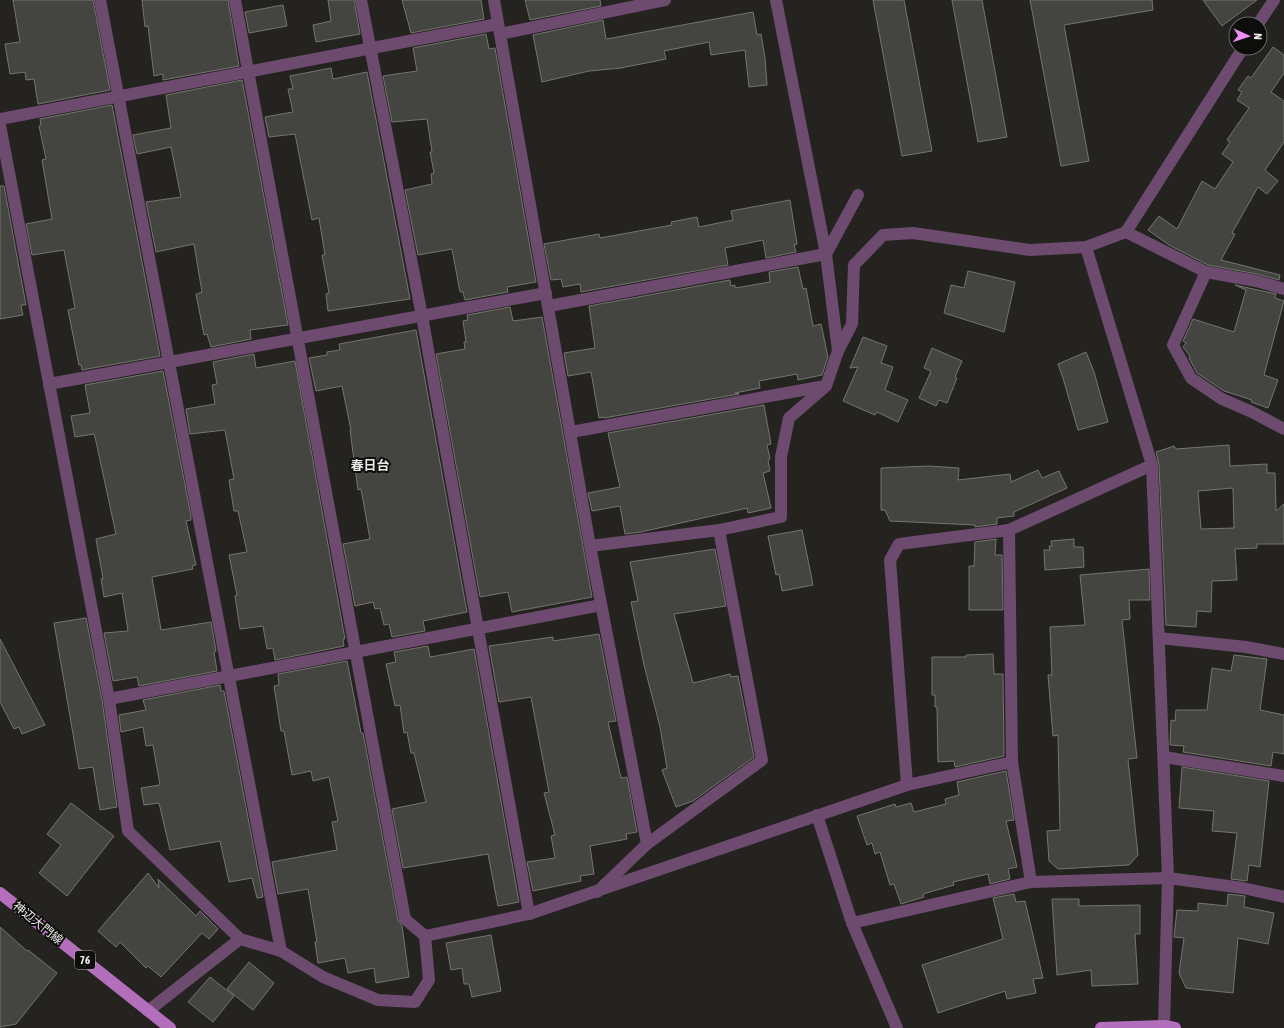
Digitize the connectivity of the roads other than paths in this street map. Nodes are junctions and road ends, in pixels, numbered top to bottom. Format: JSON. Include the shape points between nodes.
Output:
{"nodes":[{"id":1,"x":100,"y":0,"type":"edge"},
{"id":2,"x":235,"y":0,"type":"edge"},
{"id":3,"x":361,"y":0,"type":"edge"},
{"id":4,"x":494,"y":0,"type":"edge"},
{"id":5,"x":665,"y":0,"type":"edge"},
{"id":6,"x":776,"y":0,"type":"edge"},
{"id":7,"x":1274,"y":0,"type":"edge"},
{"id":8,"x":1263,"y":16,"type":"edge"},
{"id":9,"x":499,"y":29,"type":"junction"},
{"id":10,"x":370,"y":49,"type":"junction"},
{"id":11,"x":1238,"y":56,"type":"edge"},
{"id":12,"x":249,"y":72,"type":"junction"},
{"id":13,"x":118,"y":97,"type":"junction"},
{"id":14,"x":0,"y":119,"type":"edge"},
{"id":15,"x":0,"y":125,"type":"edge"},
{"id":16,"x":858,"y":195,"type":"dead end"},
{"id":17,"x":1126,"y":232,"type":"junction"},
{"id":18,"x":1086,"y":247,"type":"junction"},
{"id":19,"x":826,"y":254,"type":"junction"},
{"id":20,"x":1206,"y":272,"type":"junction"},
{"id":21,"x":1284,"y":289,"type":"edge"},
{"id":22,"x":546,"y":293,"type":"junction"},
{"id":23,"x":549,"y":306,"type":"junction"},
{"id":24,"x":422,"y":316,"type":"junction"},
{"id":25,"x":298,"y":337,"type":"junction"},
{"id":26,"x":838,"y":351,"type":"junction"},
{"id":27,"x":169,"y":362,"type":"junction"},
{"id":28,"x":49,"y":384,"type":"junction"},
{"id":29,"x":826,"y":386,"type":"junction"},
{"id":30,"x":1284,"y":429,"type":"edge"},
{"id":31,"x":571,"y":432,"type":"junction"},
{"id":32,"x":1152,"y":465,"type":"junction"},
{"id":33,"x":719,"y":530,"type":"junction"},
{"id":34,"x":1009,"y":530,"type":"junction"},
{"id":35,"x":590,"y":546,"type":"junction"},
{"id":36,"x":601,"y":605,"type":"junction"},
{"id":37,"x":478,"y":627,"type":"junction"},
{"id":38,"x":1159,"y":638,"type":"junction"},
{"id":39,"x":354,"y":652,"type":"junction"},
{"id":40,"x":1284,"y":654,"type":"edge"},
{"id":41,"x":228,"y":674,"type":"junction"},
{"id":42,"x":109,"y":698,"type":"junction"},
{"id":43,"x":1164,"y":757,"type":"junction"},
{"id":44,"x":1012,"y":762,"type":"junction"},
{"id":45,"x":1284,"y":776,"type":"edge"},
{"id":46,"x":907,"y":784,"type":"junction"},
{"id":47,"x":817,"y":815,"type":"junction"},
{"id":48,"x":646,"y":844,"type":"junction"},
{"id":49,"x":1168,"y":878,"type":"junction"},
{"id":50,"x":1031,"y":882,"type":"junction"},
{"id":51,"x":597,"y":892,"type":"junction"},
{"id":52,"x":0,"y":893,"type":"edge"},
{"id":53,"x":1284,"y":897,"type":"edge"},
{"id":54,"x":529,"y":914,"type":"junction"},
{"id":55,"x":852,"y":922,"type":"junction"},
{"id":56,"x":425,"y":936,"type":"junction"},
{"id":57,"x":240,"y":939,"type":"junction"},
{"id":58,"x":281,"y":951,"type":"junction"},
{"id":59,"x":148,"y":1011,"type":"junction"},
{"id":60,"x":1170,"y":1027,"type":"edge"},
{"id":61,"x":170,"y":1028,"type":"edge"},
{"id":62,"x":897,"y":1028,"type":"edge"},
{"id":63,"x":1102,"y":1028,"type":"edge"}],
"edges":[{"from":1,"to":13,"type":"street"},
{"from":2,"to":12,"type":"street"},
{"from":3,"to":10,"type":"street"},
{"from":4,"to":9,"type":"street"},
{"from":5,"to":9,"type":"street"},
{"from":6,"to":19,"type":"street"},
{"from":7,"to":8,"type":"street"},
{"from":9,"to":10,"type":"street"},
{"from":9,"to":22,"type":"street"},
{"from":10,"to":12,"type":"street"},
{"from":10,"to":24,"type":"street"},
{"from":11,"to":17,"type":"street"},
{"from":12,"to":13,"type":"street"},
{"from":12,"to":25,"type":"street"},
{"from":13,"to":14,"type":"street"},
{"from":13,"to":27,"type":"street"},
{"from":15,"to":28,"type":"street"},
{"from":16,"to":19,"type":"street"},
{"from":17,"to":18,"type":"street"},
{"from":17,"to":20,"type":"street"},
{"from":18,"to":26,"type":"street","via":[[1030,250],[913,232],[883,235],[854,265],[852,324]]},
{"from":18,"to":32,"type":"street"},
{"from":19,"to":23,"type":"street"},
{"from":19,"to":26,"type":"street"},
{"from":20,"to":21,"type":"street"},
{"from":20,"to":30,"type":"street","via":[[1173,345],[1191,378],[1222,399]]},
{"from":22,"to":23,"type":"street"},
{"from":22,"to":24,"type":"street"},
{"from":23,"to":31,"type":"street"},
{"from":24,"to":25,"type":"street"},
{"from":24,"to":37,"type":"street"},
{"from":25,"to":27,"type":"street"},
{"from":25,"to":39,"type":"street"},
{"from":26,"to":29,"type":"street"},
{"from":27,"to":28,"type":"street"},
{"from":27,"to":41,"type":"street"},
{"from":28,"to":42,"type":"street"},
{"from":29,"to":31,"type":"street"},
{"from":29,"to":33,"type":"street","via":[[789,418],[781,457],[781,517]]},
{"from":31,"to":35,"type":"street"},
{"from":32,"to":34,"type":"street"},
{"from":32,"to":38,"type":"street"},
{"from":33,"to":35,"type":"street"},
{"from":33,"to":48,"type":"street","via":[[762,760]]},
{"from":34,"to":44,"type":"street"},
{"from":34,"to":46,"type":"street","via":[[899,544],[890,560]]},
{"from":35,"to":36,"type":"street"},
{"from":36,"to":37,"type":"street"},
{"from":36,"to":48,"type":"street"},
{"from":37,"to":39,"type":"street"},
{"from":37,"to":54,"type":"street"},
{"from":38,"to":40,"type":"street","via":[[1246,647]]},
{"from":38,"to":43,"type":"street"},
{"from":39,"to":41,"type":"street"},
{"from":39,"to":56,"type":"street","via":[[405,919]]},
{"from":41,"to":42,"type":"street"},
{"from":41,"to":58,"type":"street"},
{"from":42,"to":57,"type":"street","via":[[128,830]]},
{"from":43,"to":45,"type":"street"},
{"from":43,"to":49,"type":"street"},
{"from":44,"to":46,"type":"street"},
{"from":44,"to":50,"type":"street"},
{"from":46,"to":47,"type":"street"},
{"from":47,"to":51,"type":"street"},
{"from":47,"to":55,"type":"street"},
{"from":48,"to":51,"type":"street"},
{"from":49,"to":50,"type":"street"},
{"from":49,"to":53,"type":"street","via":[[1243,888]]},
{"from":49,"to":60,"type":"street"},
{"from":50,"to":55,"type":"street"},
{"from":51,"to":54,"type":"street"},
{"from":52,"to":59,"type":"main road","name":"神辺大門線","number":"76"},
{"from":54,"to":56,"type":"street"},
{"from":55,"to":62,"type":"street"},
{"from":56,"to":58,"type":"street","via":[[429,980],[415,1002],[378,1000],[323,977]]},
{"from":57,"to":58,"type":"street"},
{"from":57,"to":59,"type":"street"},
{"from":59,"to":61,"type":"main road","name":"神辺大門線","number":"76"},
{"from":60,"to":63,"type":"main road"}]}
